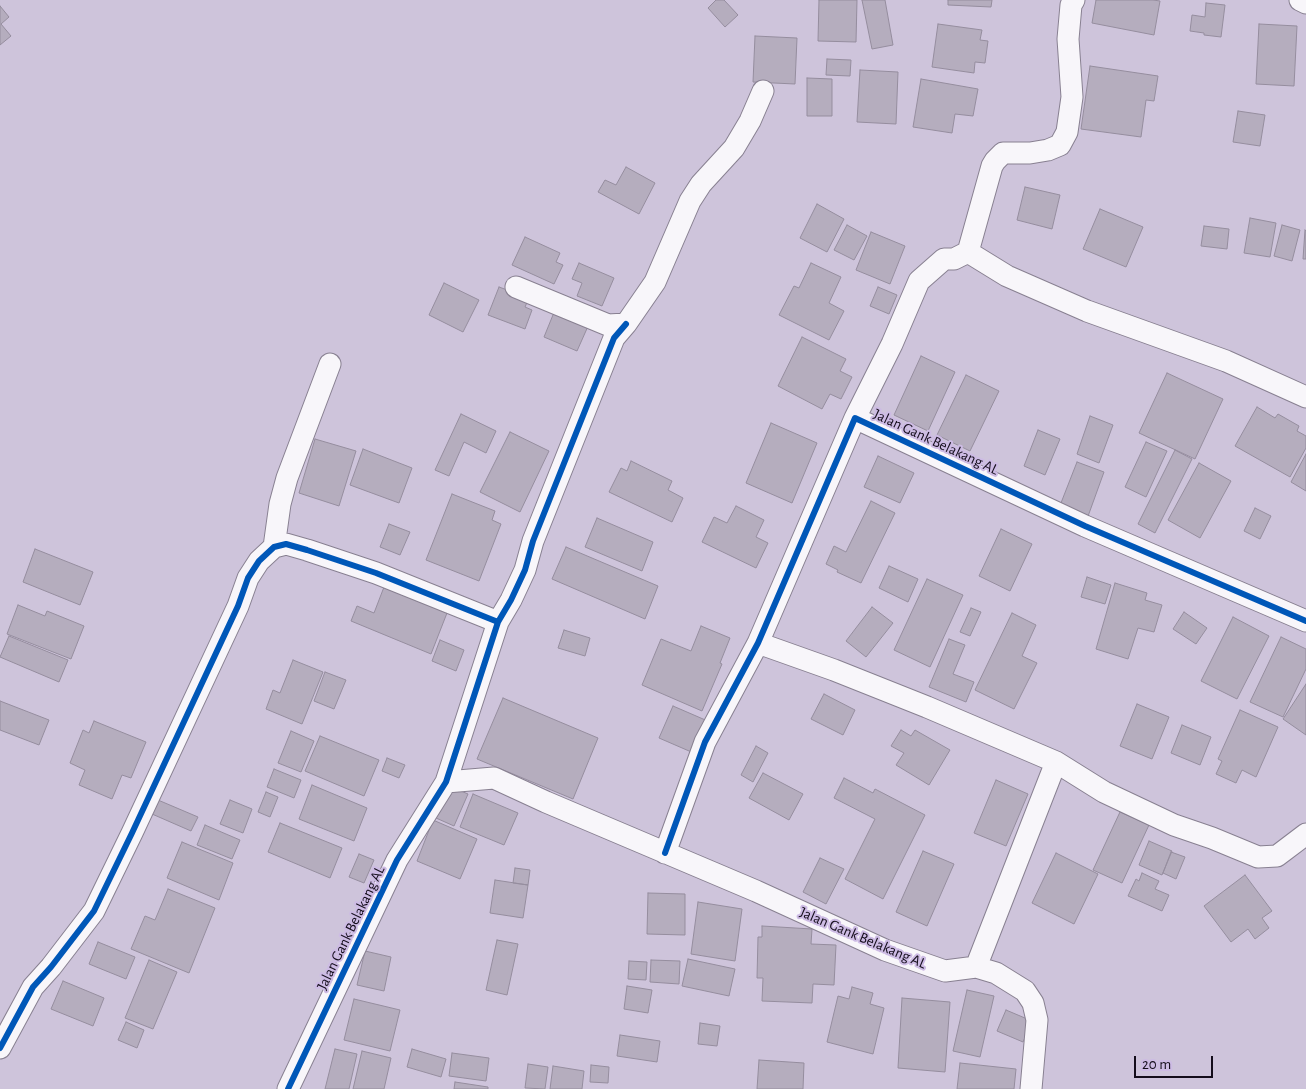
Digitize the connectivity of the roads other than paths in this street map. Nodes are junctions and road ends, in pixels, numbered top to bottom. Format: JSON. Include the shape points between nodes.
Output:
{"nodes":[{"id":1,"x":1074,"y":0,"type":"edge"},
{"id":2,"x":1300,"y":0,"type":"edge"},
{"id":3,"x":1306,"y":3,"type":"edge"},
{"id":4,"x":763,"y":91,"type":"dead end"},
{"id":5,"x":968,"y":252,"type":"junction"},
{"id":6,"x":516,"y":287,"type":"dead end"},
{"id":7,"x":626,"y":324,"type":"junction"},
{"id":8,"x":330,"y":364,"type":"dead end"},
{"id":9,"x":1306,"y":397,"type":"edge"},
{"id":10,"x":854,"y":418,"type":"junction"},
{"id":11,"x":274,"y":547,"type":"junction"},
{"id":12,"x":1306,"y":621,"type":"edge"},
{"id":13,"x":498,"y":622,"type":"junction"},
{"id":14,"x":758,"y":643,"type":"junction"},
{"id":15,"x":1056,"y":762,"type":"junction"},
{"id":16,"x":446,"y":782,"type":"junction"},
{"id":17,"x":1306,"y":834,"type":"edge"},
{"id":18,"x":665,"y":853,"type":"junction"},
{"id":19,"x":976,"y":967,"type":"junction"},
{"id":20,"x":0,"y":1048,"type":"edge"},
{"id":21,"x":288,"y":1089,"type":"edge"},
{"id":22,"x":1031,"y":1089,"type":"edge"}],
"edges":[{"from":1,"to":5,"type":"street","via":[[1068,39],[1072,98],[1067,132],[1060,145],[1048,150],[1003,153],[995,160]]},
{"from":2,"to":3,"type":"street"},
{"from":4,"to":7,"type":"street","via":[[734,148],[700,184],[690,200],[655,282]]},
{"from":5,"to":9,"type":"street","via":[[1007,276],[1087,311],[1226,361]]},
{"from":5,"to":10,"type":"street","name":"Jalan Gank Belakang AL","via":[[954,259],[944,259],[919,281],[892,344]]},
{"from":6,"to":7,"type":"street","via":[[608,326]]},
{"from":7,"to":13,"type":"street","via":[[614,338],[524,570]]},
{"from":8,"to":11,"type":"street","via":[[287,478]]},
{"from":10,"to":12,"type":"street","name":"Jalan Gank Belakang AL","via":[[1085,526]]},
{"from":10,"to":14,"type":"street","name":"Jalan Gank Belakang AL"},
{"from":11,"to":13,"type":"street","via":[[286,544],[376,573]]},
{"from":11,"to":20,"type":"street","via":[[248,578],[238,606],[94,911],[33,987]]},
{"from":13,"to":16,"type":"street"},
{"from":14,"to":15,"type":"street","via":[[928,707]]},
{"from":14,"to":18,"type":"street","name":"Jalan Gank Belakang AL","via":[[705,742]]},
{"from":15,"to":17,"type":"street","via":[[1104,792],[1174,825],[1258,857],[1277,856]]},
{"from":15,"to":19,"type":"street"},
{"from":16,"to":18,"type":"street","name":"Jalan Gank Belakang AL","via":[[494,778]]},
{"from":16,"to":21,"type":"street","name":"Jalan Gank Belakang AL","via":[[397,860]]},
{"from":18,"to":19,"type":"street","name":"Jalan Gank Belakang AL","via":[[884,950],[945,971]]},
{"from":19,"to":22,"type":"street","name":"Jalan Gank Belakang AL","via":[[996,974],[1025,991],[1034,1003],[1037,1020]]}]}
